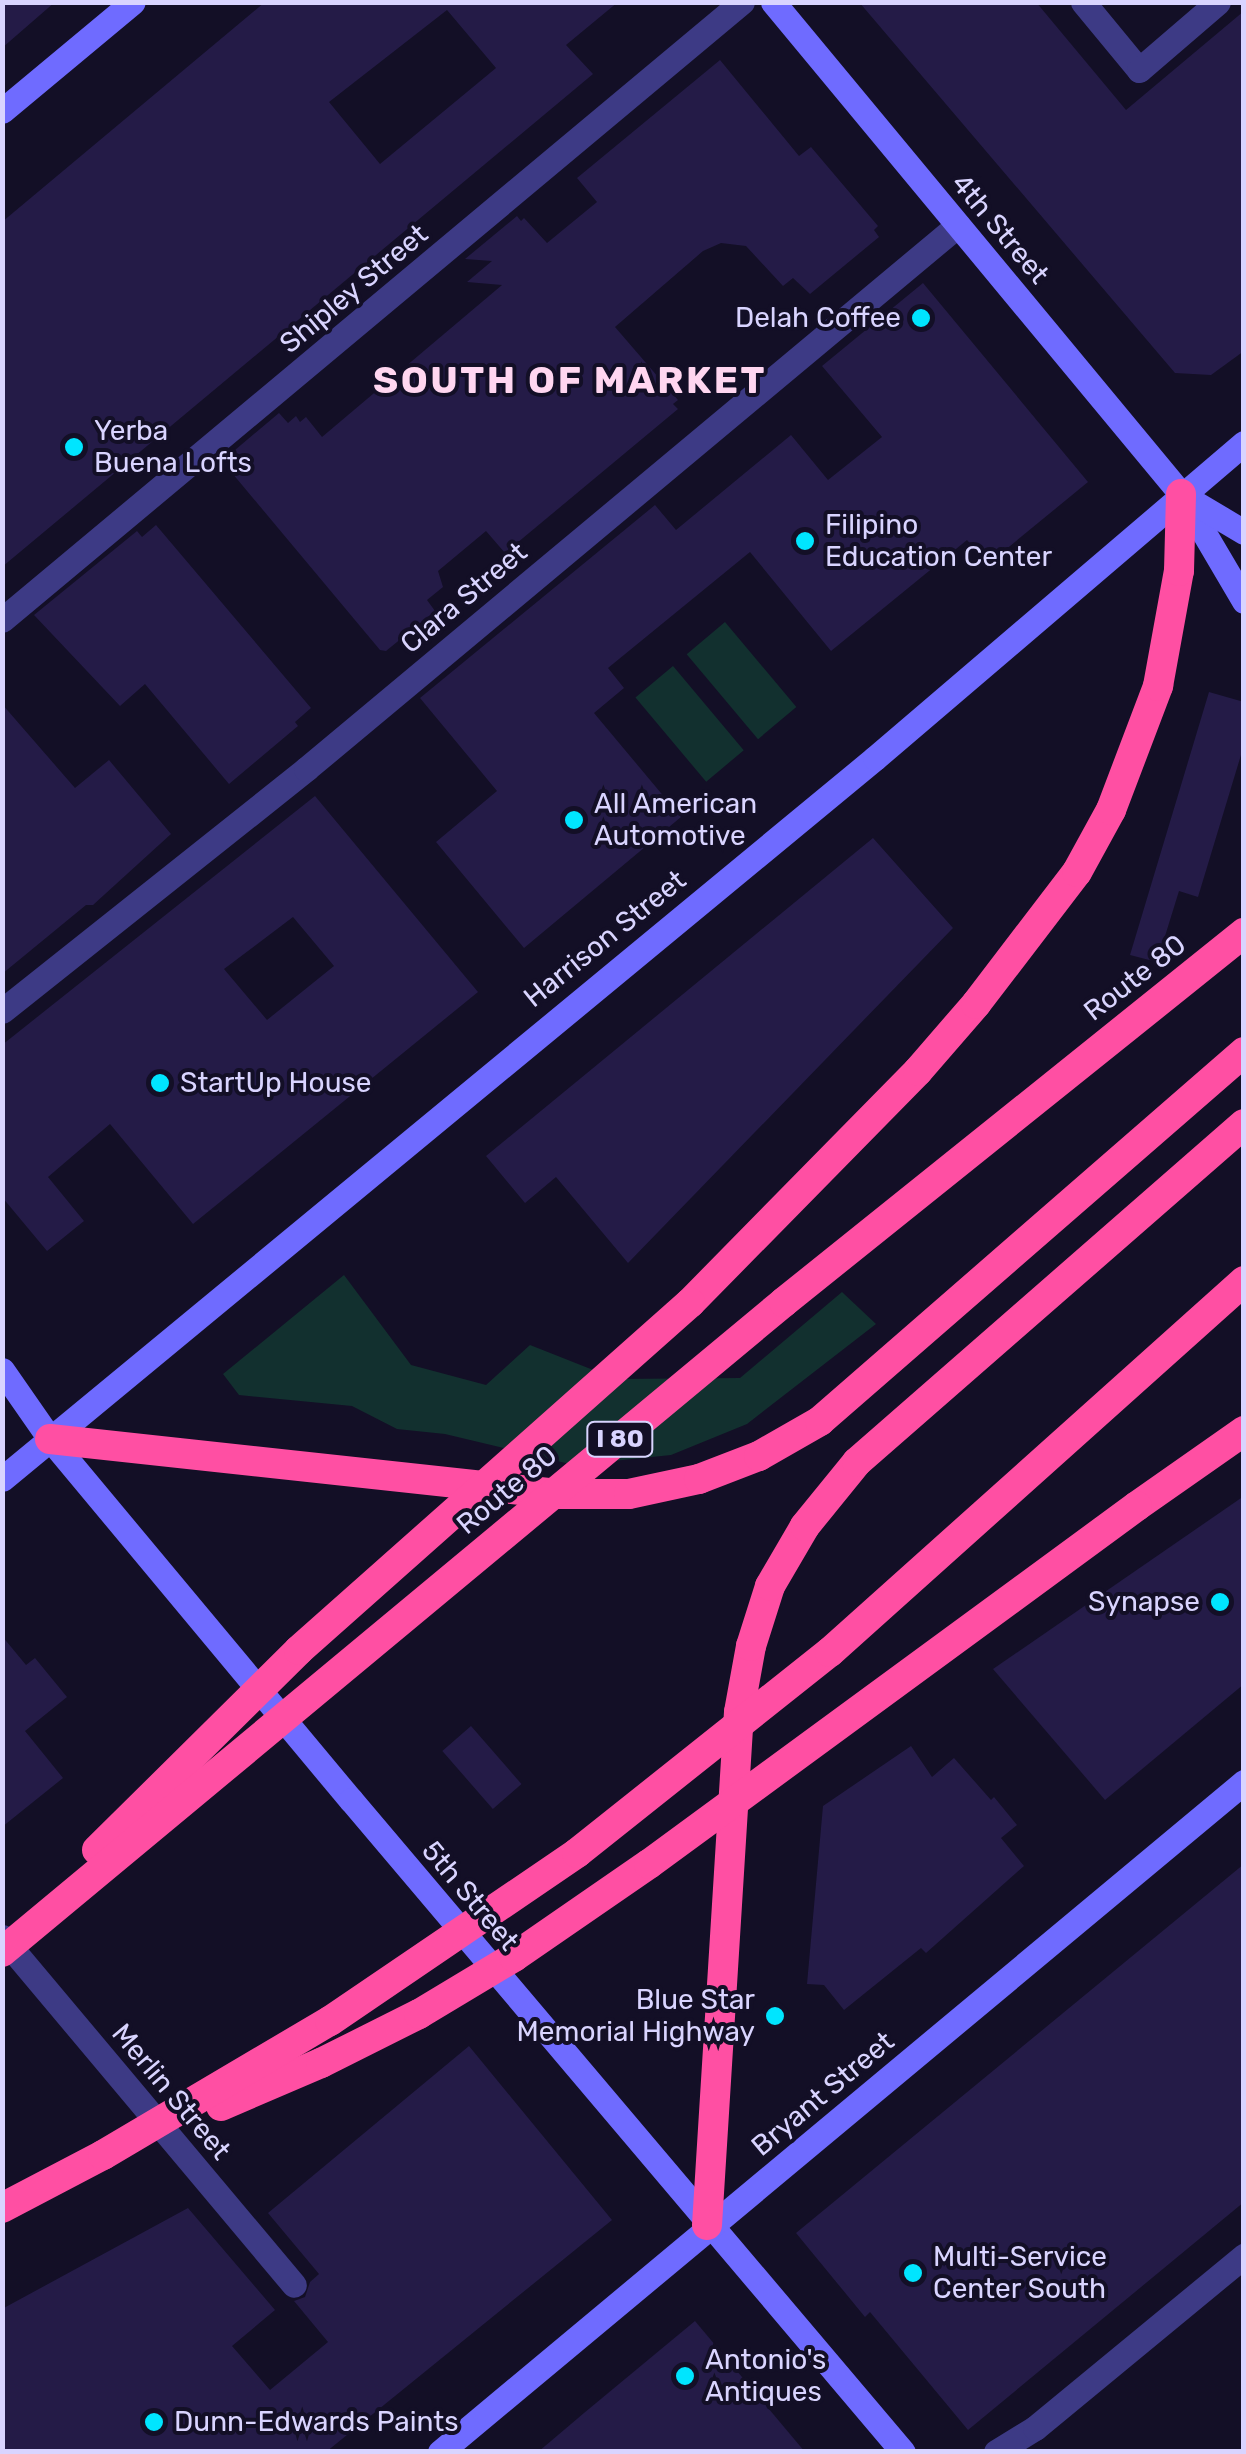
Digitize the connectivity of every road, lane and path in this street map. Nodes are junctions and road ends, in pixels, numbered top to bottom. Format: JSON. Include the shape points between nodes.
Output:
{"nodes":[{"id":1,"x":133,"y":2,"type":"edge"},
{"id":2,"x":742,"y":2,"type":"edge"},
{"id":3,"x":773,"y":2,"type":"edge"},
{"id":4,"x":1083,"y":2,"type":"edge"},
{"id":5,"x":1218,"y":2,"type":"edge"},
{"id":6,"x":2,"y":111,"type":"edge"},
{"id":7,"x":958,"y":225,"type":"junction"},
{"id":8,"x":1244,"y":443,"type":"edge"},
{"id":9,"x":1181,"y":494,"type":"junction"},
{"id":10,"x":1244,"y":532,"type":"edge"},
{"id":11,"x":1244,"y":601,"type":"edge"},
{"id":12,"x":2,"y":620,"type":"edge"},
{"id":13,"x":1244,"y":934,"type":"edge"},
{"id":14,"x":2,"y":1011,"type":"edge"},
{"id":15,"x":1244,"y":1052,"type":"edge"},
{"id":16,"x":1244,"y":1124,"type":"edge"},
{"id":17,"x":1244,"y":1281,"type":"edge"},
{"id":18,"x":2,"y":1370,"type":"edge"},
{"id":19,"x":1244,"y":1430,"type":"edge"},
{"id":20,"x":50,"y":1439,"type":"junction"},
{"id":21,"x":2,"y":1479,"type":"edge"},
{"id":22,"x":1244,"y":1782,"type":"edge"},
{"id":23,"x":2,"y":1941,"type":"edge"},
{"id":24,"x":2,"y":1952,"type":"edge"},
{"id":25,"x":102,"y":2155,"type":"junction"},
{"id":26,"x":2,"y":2208,"type":"edge"},
{"id":27,"x":707,"y":2225,"type":"junction"},
{"id":28,"x":1244,"y":2256,"type":"edge"},
{"id":29,"x":294,"y":2285,"type":"dead end"},
{"id":30,"x":894,"y":2448,"type":"edge"},
{"id":31,"x":440,"y":2452,"type":"edge"},
{"id":32,"x":996,"y":2452,"type":"edge"}],
"edges":[{"from":1,"to":6,"type":"main road"},
{"from":2,"to":12,"type":"street","name":"Shipley Street"},
{"from":3,"to":7,"type":"main road","name":"4th Street"},
{"from":4,"to":5,"type":"street","via":[[1140,70]]},
{"from":7,"to":9,"type":"main road","name":"4th Street"},
{"from":7,"to":14,"type":"street","name":"Clara Street","via":[[306,769]]},
{"from":8,"to":9,"type":"main road","name":"Harrison Street"},
{"from":9,"to":10,"type":"main road","name":"4th Street"},
{"from":9,"to":11,"type":"main road","name":"4th Street"},
{"from":9,"to":20,"type":"main road","name":"Harrison Street","via":[[874,758]]},
{"from":9,"to":23,"type":"highway","bridge":true,"via":[[1179,571],[1158,686],[1137,748],[1077,872],[1032,934],[918,1071],[784,1212],[299,1650]]},
{"from":13,"to":24,"type":"highway","name":"Route 80","number":"I 80","bridge":true,"via":[[784,1302]]},
{"from":15,"to":20,"type":"highway","via":[[820,1421],[722,1470],[629,1494],[558,1494]]},
{"from":16,"to":27,"type":"highway","via":[[857,1462],[805,1526],[766,1600],[739,1712]]},
{"from":17,"to":25,"type":"highway","bridge":true,"via":[[830,1652],[577,1853],[330,2021]]},
{"from":18,"to":20,"type":"main road","name":"5th Street"},
{"from":19,"to":25,"type":"highway","bridge":true,"via":[[514,1957],[322,2064]]},
{"from":20,"to":21,"type":"main road","name":"Harrison Street"},
{"from":20,"to":27,"type":"main road","name":"5th Street"},
{"from":22,"to":27,"type":"main road","name":"Bryant Street"},
{"from":23,"to":29,"type":"street","name":"Merlin Street"},
{"from":25,"to":26,"type":"highway"},
{"from":27,"to":30,"type":"main road","name":"5th Street"},
{"from":27,"to":31,"type":"main road","name":"Bryant Street"},
{"from":28,"to":32,"type":"street"}]}
